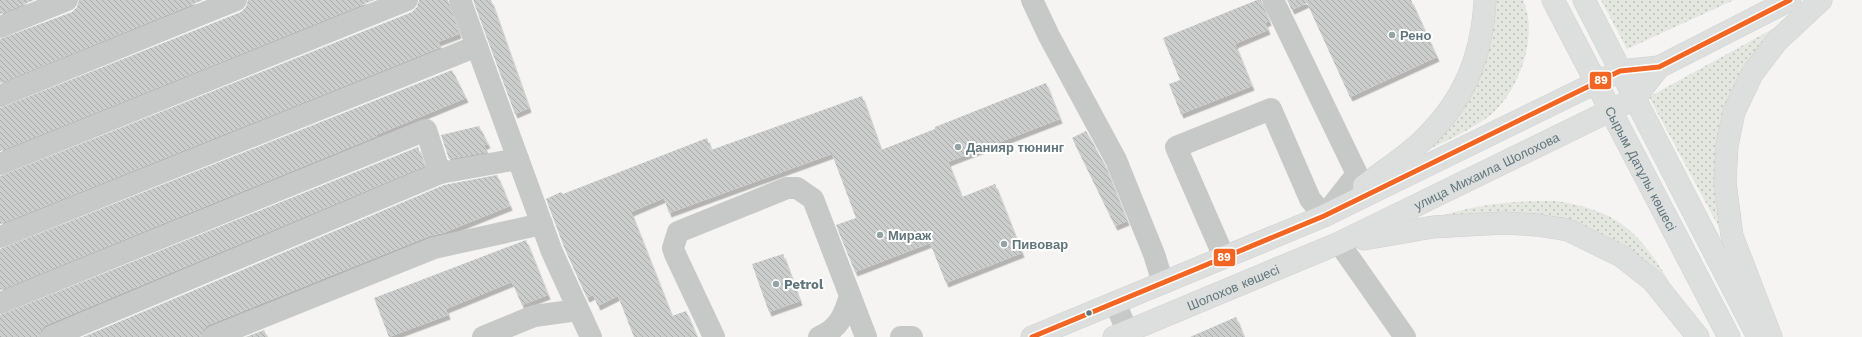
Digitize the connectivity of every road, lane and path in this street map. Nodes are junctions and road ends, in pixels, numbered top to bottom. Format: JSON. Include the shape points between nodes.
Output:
{"nodes":[{"id":1,"x":67,"y":0,"type":"edge"},
{"id":2,"x":236,"y":0,"type":"edge"},
{"id":3,"x":407,"y":0,"type":"edge"},
{"id":4,"x":460,"y":0,"type":"edge"},
{"id":5,"x":1032,"y":0,"type":"edge"},
{"id":6,"x":1273,"y":0,"type":"edge"},
{"id":7,"x":1485,"y":0,"type":"edge"},
{"id":8,"x":1553,"y":0,"type":"edge"},
{"id":9,"x":1584,"y":0,"type":"edge"},
{"id":10,"x":1790,"y":0,"type":"edge"},
{"id":11,"x":1821,"y":0,"type":"edge"},
{"id":12,"x":0,"y":27,"type":"edge"},
{"id":13,"x":476,"y":46,"type":"junction"},
{"id":14,"x":1659,"y":67,"type":"junction"},
{"id":15,"x":1620,"y":71,"type":"junction"},
{"id":16,"x":1595,"y":82,"type":"junction"},
{"id":17,"x":0,"y":96,"type":"edge"},
{"id":18,"x":1634,"y":99,"type":"junction"},
{"id":19,"x":1610,"y":111,"type":"junction"},
{"id":20,"x":518,"y":159,"type":"junction"},
{"id":21,"x":0,"y":164,"type":"edge"},
{"id":22,"x":440,"y":173,"type":"junction"},
{"id":23,"x":1324,"y":216,"type":"junction"},
{"id":24,"x":542,"y":224,"type":"junction"},
{"id":25,"x":0,"y":237,"type":"edge"},
{"id":26,"x":1339,"y":243,"type":"junction"},
{"id":27,"x":1224,"y":258,"type":"junction"},
{"id":28,"x":1163,"y":283,"type":"junction"},
{"id":29,"x":850,"y":296,"type":"junction"},
{"id":30,"x":1115,"y":303,"type":"junction"},
{"id":31,"x":0,"y":304,"type":"edge"},
{"id":32,"x":578,"y":310,"type":"junction"},
{"id":33,"x":1039,"y":334,"type":"edge"},
{"id":34,"x":1124,"y":335,"type":"edge"},
{"id":35,"x":51,"y":337,"type":"edge"},
{"id":36,"x":213,"y":337,"type":"edge"},
{"id":37,"x":483,"y":337,"type":"edge"},
{"id":38,"x":591,"y":337,"type":"edge"},
{"id":39,"x":714,"y":337,"type":"edge"},
{"id":40,"x":819,"y":337,"type":"edge"},
{"id":41,"x":866,"y":337,"type":"edge"},
{"id":42,"x":900,"y":337,"type":"edge"},
{"id":43,"x":912,"y":337,"type":"edge"},
{"id":44,"x":1405,"y":337,"type":"edge"},
{"id":45,"x":1698,"y":337,"type":"edge"},
{"id":46,"x":1729,"y":337,"type":"edge"},
{"id":47,"x":1758,"y":337,"type":"edge"},
{"id":48,"x":1771,"y":337,"type":"edge"}],
"edges":[{"from":1,"to":12,"type":"lane"},
{"from":2,"to":17,"type":"lane"},
{"from":3,"to":21,"type":"lane"},
{"from":4,"to":13,"type":"lane"},
{"from":5,"to":28,"type":"lane","via":[[1116,160]]},
{"from":6,"to":23,"type":"lane","via":[[1357,174]]},
{"from":7,"to":23,"type":"main road","via":[[1481,37],[1475,60],[1463,91],[1447,115],[1421,142]]},
{"from":8,"to":16,"type":"main road","name":"Сырым Датұлы көшесі"},
{"from":9,"to":15,"type":"main road","name":"Сырым Датұлы көшесі"},
{"from":10,"to":14,"type":"main road"},
{"from":11,"to":48,"type":"main road","via":[[1777,41],[1752,74],[1734,112],[1727,146],[1725,182],[1732,236]]},
{"from":13,"to":20,"type":"lane"},
{"from":13,"to":25,"type":"lane"},
{"from":14,"to":15,"type":"main road"},
{"from":14,"to":18,"type":"main road"},
{"from":15,"to":16,"type":"main road"},
{"from":15,"to":18,"type":"main road","name":"Сырым Датұлы көшесі"},
{"from":16,"to":19,"type":"main road","name":"Сырым Датұлы көшесі"},
{"from":16,"to":23,"type":"main road"},
{"from":18,"to":19,"type":"main road","name":"улица Михаила Шолохова"},
{"from":18,"to":47,"type":"main road","name":"Сырым Датұлы көшесі"},
{"from":19,"to":26,"type":"main road","name":"улица Михаила Шолохова"},
{"from":19,"to":46,"type":"main road","name":"Сырым Датұлы көшесі"},
{"from":20,"to":22,"type":"lane"},
{"from":20,"to":24,"type":"lane"},
{"from":22,"to":31,"type":"lane","via":[[426,130]]},
{"from":22,"to":35,"type":"lane"},
{"from":23,"to":27,"type":"main road"},
{"from":23,"to":27,"type":"lane","via":[[1310,199],[1271,109],[1176,147]]},
{"from":24,"to":32,"type":"lane"},
{"from":24,"to":36,"type":"lane","via":[[434,248]]},
{"from":26,"to":34,"type":"main road","name":"Шолохов көшесі"},
{"from":26,"to":44,"type":"lane"},
{"from":26,"to":45,"type":"main road","via":[[1433,227],[1504,223],[1537,224],[1568,230],[1622,256],[1653,281]]},
{"from":27,"to":28,"type":"main road"},
{"from":28,"to":30,"type":"main road"},
{"from":29,"to":39,"type":"lane","via":[[813,199],[797,188],[787,188],[678,232],[673,248],[675,254]]},
{"from":29,"to":40,"type":"lane","via":[[837,326]]},
{"from":29,"to":41,"type":"lane"},
{"from":30,"to":33,"type":"main road"},
{"from":30,"to":34,"type":"lane"},
{"from":32,"to":37,"type":"lane","via":[[534,316]]},
{"from":32,"to":38,"type":"lane"},
{"from":42,"to":43,"type":"lane"}]}
